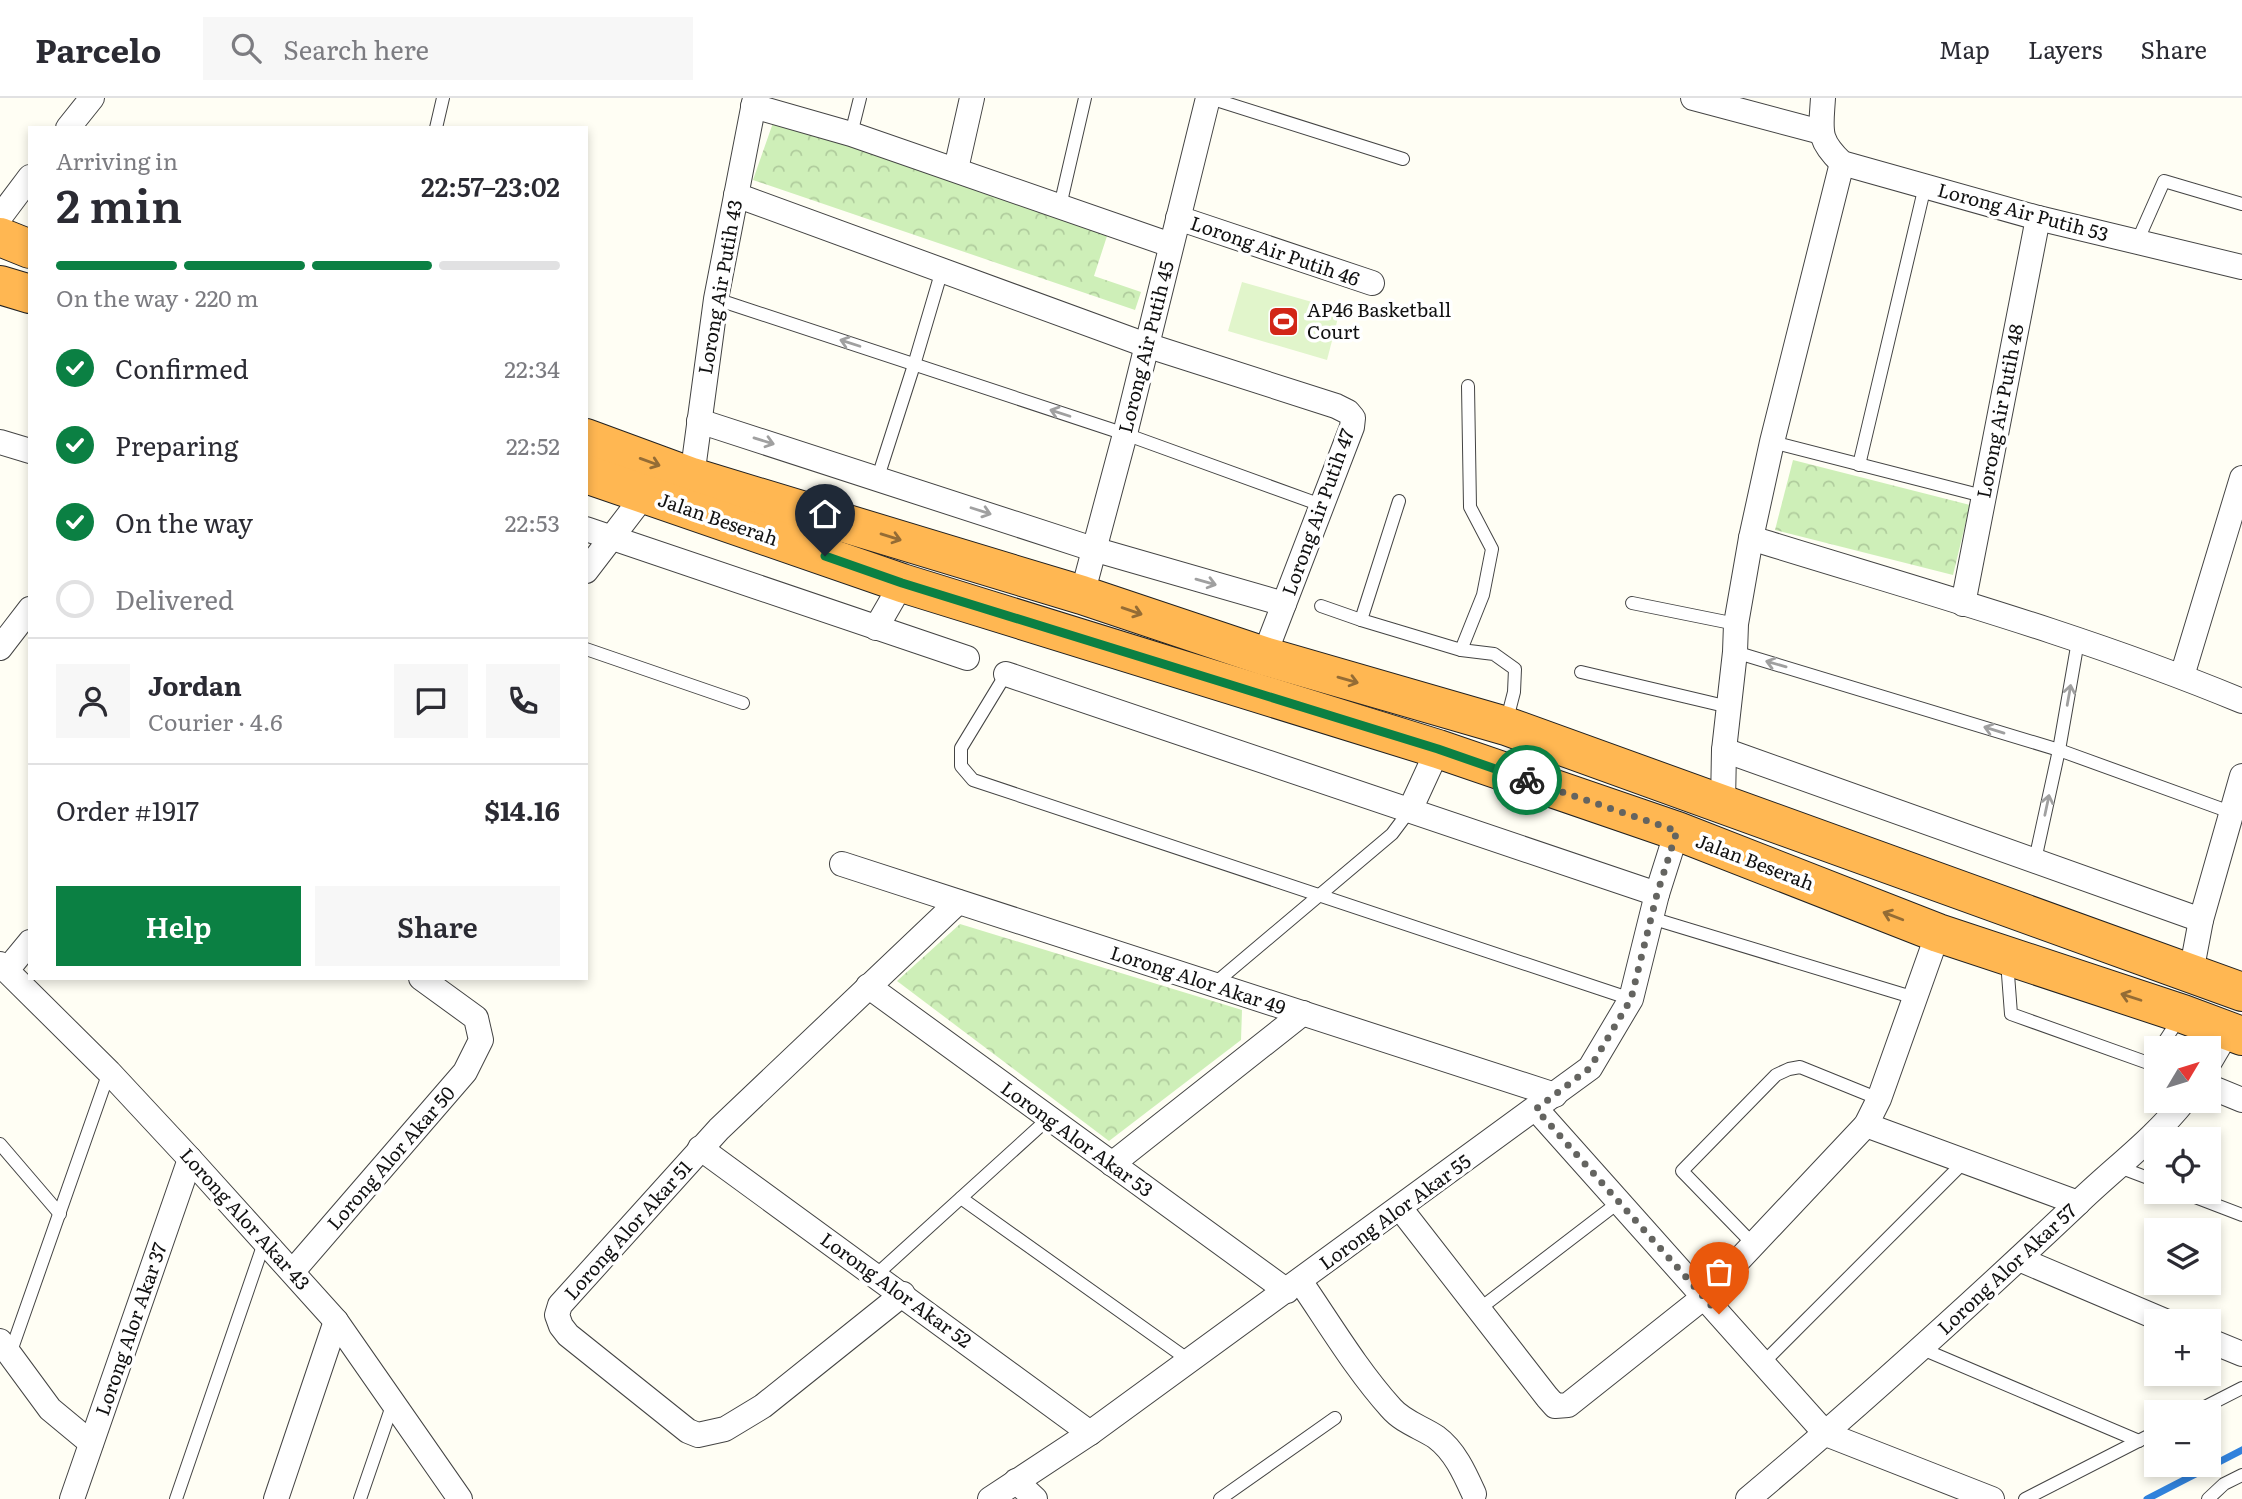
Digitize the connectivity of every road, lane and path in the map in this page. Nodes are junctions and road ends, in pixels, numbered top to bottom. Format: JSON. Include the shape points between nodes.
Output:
{"nodes":[{"id":1,"x":92,"y":98,"type":"edge"},
{"id":2,"x":443,"y":98,"type":"edge"},
{"id":3,"x":860,"y":98,"type":"edge"},
{"id":4,"x":972,"y":98,"type":"edge"},
{"id":5,"x":1085,"y":98,"type":"edge"},
{"id":6,"x":1209,"y":98,"type":"edge"},
{"id":7,"x":1693,"y":98,"type":"edge"},
{"id":8,"x":1823,"y":98,"type":"edge"},
{"id":9,"x":754,"y":102,"type":"edge"},
{"id":10,"x":70,"y":126,"type":"edge"},
{"id":11,"x":436,"y":126,"type":"edge"},
{"id":12,"x":1821,"y":132,"type":"junction"},
{"id":13,"x":851,"y":134,"type":"junction"},
{"id":14,"x":1403,"y":159,"type":"dead end"},
{"id":15,"x":1842,"y":163,"type":"junction"},
{"id":16,"x":956,"y":169,"type":"junction"},
{"id":17,"x":28,"y":180,"type":"edge"},
{"id":18,"x":1925,"y":186,"type":"junction"},
{"id":19,"x":736,"y":195,"type":"junction"},
{"id":20,"x":2242,"y":204,"type":"edge"},
{"id":21,"x":1059,"y":206,"type":"junction"},
{"id":22,"x":2,"y":214,"type":"edge"},
{"id":23,"x":1178,"y":218,"type":"junction"},
{"id":24,"x":2038,"y":218,"type":"junction"},
{"id":25,"x":2137,"y":242,"type":"junction"},
{"id":26,"x":1171,"y":245,"type":"junction"},
{"id":27,"x":28,"y":246,"type":"edge"},
{"id":28,"x":2242,"y":267,"type":"edge"},
{"id":29,"x":942,"y":270,"type":"junction"},
{"id":30,"x":1372,"y":284,"type":"dead end"},
{"id":31,"x":0,"y":285,"type":"edge"},
{"id":32,"x":28,"y":294,"type":"edge"},
{"id":33,"x":716,"y":299,"type":"junction"},
{"id":34,"x":1146,"y":345,"type":"junction"},
{"id":35,"x":914,"y":365,"type":"junction"},
{"id":36,"x":1468,"y":386,"type":"dead end"},
{"id":37,"x":699,"y":421,"type":"junction"},
{"id":38,"x":1125,"y":434,"type":"junction"},
{"id":39,"x":588,"y":440,"type":"edge"},
{"id":40,"x":1772,"y":442,"type":"junction"},
{"id":41,"x":1859,"y":465,"type":"junction"},
{"id":42,"x":588,"y":475,"type":"edge"},
{"id":43,"x":692,"y":477,"type":"junction"},
{"id":44,"x":878,"y":477,"type":"junction"},
{"id":45,"x":2242,"y":478,"type":"edge"},
{"id":46,"x":645,"y":494,"type":"junction"},
{"id":47,"x":1983,"y":496,"type":"junction"},
{"id":48,"x":1399,"y":501,"type":"dead end"},
{"id":49,"x":1321,"y":505,"type":"junction"},
{"id":50,"x":588,"y":530,"type":"edge"},
{"id":51,"x":613,"y":538,"type":"junction"},
{"id":52,"x":1751,"y":538,"type":"junction"},
{"id":53,"x":1093,"y":549,"type":"junction"},
{"id":54,"x":588,"y":569,"type":"edge"},
{"id":55,"x":902,"y":583,"type":"junction"},
{"id":56,"x":1082,"y":595,"type":"junction"},
{"id":57,"x":1632,"y":603,"type":"dead end"},
{"id":58,"x":1284,"y":604,"type":"junction"},
{"id":59,"x":1963,"y":604,"type":"junction"},
{"id":60,"x":1321,"y":606,"type":"dead end"},
{"id":61,"x":28,"y":612,"type":"edge"},
{"id":62,"x":1361,"y":620,"type":"junction"},
{"id":63,"x":1736,"y":624,"type":"junction"},
{"id":64,"x":876,"y":628,"type":"junction"},
{"id":65,"x":2078,"y":641,"type":"junction"},
{"id":66,"x":0,"y":648,"type":"edge"},
{"id":67,"x":588,"y":650,"type":"edge"},
{"id":68,"x":1461,"y":650,"type":"junction"},
{"id":69,"x":1735,"y":652,"type":"junction"},
{"id":70,"x":1264,"y":656,"type":"junction"},
{"id":71,"x":967,"y":658,"type":"dead end"},
{"id":72,"x":1581,"y":673,"type":"dead end"},
{"id":73,"x":1006,"y":674,"type":"joint"},
{"id":74,"x":2182,"y":676,"type":"junction"},
{"id":75,"x":2242,"y":701,"type":"edge"},
{"id":76,"x":743,"y":703,"type":"dead end"},
{"id":77,"x":1729,"y":707,"type":"junction"},
{"id":78,"x":1506,"y":726,"type":"junction"},
{"id":79,"x":1438,"y":749,"type":"junction"},
{"id":80,"x":1724,"y":750,"type":"junction"},
{"id":81,"x":2059,"y":750,"type":"junction"},
{"id":82,"x":2242,"y":776,"type":"edge"},
{"id":83,"x":1723,"y":803,"type":"junction"},
{"id":84,"x":1410,"y":810,"type":"junction"},
{"id":85,"x":2233,"y":813,"type":"junction"},
{"id":86,"x":1677,"y":831,"type":"junction"},
{"id":87,"x":2035,"y":860,"type":"junction"},
{"id":88,"x":842,"y":864,"type":"dead end"},
{"id":89,"x":1319,"y":894,"type":"junction"},
{"id":90,"x":958,"y":902,"type":"junction"},
{"id":91,"x":1654,"y":906,"type":"junction"},
{"id":92,"x":2201,"y":920,"type":"junction"},
{"id":93,"x":1938,"y":933,"type":"junction"},
{"id":94,"x":28,"y":944,"type":"edge"},
{"id":95,"x":2007,"y":957,"type":"junction"},
{"id":96,"x":3,"y":967,"type":"edge"},
{"id":97,"x":2191,"y":973,"type":"junction"},
{"id":98,"x":424,"y":980,"type":"edge"},
{"id":99,"x":1214,"y":985,"type":"junction"},
{"id":100,"x":867,"y":986,"type":"junction"},
{"id":101,"x":2242,"y":992,"type":"edge"},
{"id":102,"x":1915,"y":998,"type":"junction"},
{"id":103,"x":1631,"y":999,"type":"junction"},
{"id":104,"x":1303,"y":1013,"type":"junction"},
{"id":105,"x":2183,"y":1014,"type":"junction"},
{"id":106,"x":2235,"y":1033,"type":"edge"},
{"id":107,"x":2169,"y":1036,"type":"edge"},
{"id":108,"x":2221,"y":1050,"type":"edge"},
{"id":109,"x":2144,"y":1059,"type":"edge"},
{"id":110,"x":109,"y":1072,"type":"junction"},
{"id":111,"x":2221,"y":1091,"type":"edge"},
{"id":112,"x":1879,"y":1099,"type":"junction"},
{"id":113,"x":2242,"y":1100,"type":"edge"},
{"id":114,"x":1545,"y":1102,"type":"junction"},
{"id":115,"x":2175,"y":1113,"type":"edge"},
{"id":116,"x":1048,"y":1118,"type":"junction"},
{"id":117,"x":1866,"y":1125,"type":"junction"},
{"id":118,"x":0,"y":1144,"type":"edge"},
{"id":119,"x":700,"y":1149,"type":"junction"},
{"id":120,"x":190,"y":1159,"type":"junction"},
{"id":121,"x":1965,"y":1161,"type":"junction"},
{"id":122,"x":1112,"y":1164,"type":"junction"},
{"id":123,"x":2119,"y":1167,"type":"junction"},
{"id":124,"x":2144,"y":1176,"type":"edge"},
{"id":125,"x":961,"y":1198,"type":"junction"},
{"id":126,"x":1619,"y":1202,"type":"junction"},
{"id":127,"x":2078,"y":1203,"type":"junction"},
{"id":128,"x":2213,"y":1204,"type":"edge"},
{"id":129,"x":1401,"y":1208,"type":"junction"},
{"id":130,"x":61,"y":1214,"type":"junction"},
{"id":131,"x":2242,"y":1215,"type":"edge"},
{"id":132,"x":265,"y":1240,"type":"junction"},
{"id":133,"x":1754,"y":1245,"type":"junction"},
{"id":134,"x":2019,"y":1259,"type":"junction"},
{"id":135,"x":293,"y":1271,"type":"junction"},
{"id":136,"x":876,"y":1275,"type":"junction"},
{"id":137,"x":1294,"y":1286,"type":"junction"},
{"id":138,"x":903,"y":1294,"type":"junction"},
{"id":139,"x":1704,"y":1297,"type":"junction"},
{"id":140,"x":1478,"y":1310,"type":"junction"},
{"id":141,"x":2144,"y":1312,"type":"edge"},
{"id":142,"x":336,"y":1321,"type":"junction"},
{"id":143,"x":2221,"y":1345,"type":"edge"},
{"id":144,"x":5,"y":1348,"type":"edge"},
{"id":145,"x":1920,"y":1349,"type":"junction"},
{"id":146,"x":2242,"y":1354,"type":"edge"},
{"id":147,"x":1190,"y":1361,"type":"junction"},
{"id":148,"x":1763,"y":1363,"type":"junction"},
{"id":149,"x":2242,"y":1388,"type":"edge"},
{"id":150,"x":2218,"y":1400,"type":"edge"},
{"id":151,"x":393,"y":1403,"type":"junction"},
{"id":152,"x":1335,"y":1418,"type":"dead end"},
{"id":153,"x":1090,"y":1433,"type":"junction"},
{"id":154,"x":1826,"y":1434,"type":"junction"},
{"id":155,"x":2144,"y":1438,"type":"edge"},
{"id":156,"x":2139,"y":1441,"type":"junction"},
{"id":157,"x":91,"y":1443,"type":"junction"},
{"id":158,"x":2242,"y":1475,"type":"edge"},
{"id":159,"x":1016,"y":1481,"type":"junction"},
{"id":160,"x":1474,"y":1494,"type":"dead end"},
{"id":161,"x":72,"y":1499,"type":"edge"},
{"id":162,"x":176,"y":1499,"type":"edge"},
{"id":163,"x":276,"y":1499,"type":"edge"},
{"id":164,"x":360,"y":1499,"type":"edge"},
{"id":165,"x":460,"y":1499,"type":"edge"},
{"id":166,"x":990,"y":1499,"type":"edge"},
{"id":167,"x":1035,"y":1499,"type":"edge"},
{"id":168,"x":1220,"y":1499,"type":"edge"},
{"id":169,"x":1748,"y":1499,"type":"edge"},
{"id":170,"x":1992,"y":1499,"type":"edge"},
{"id":171,"x":2025,"y":1499,"type":"edge"},
{"id":172,"x":2208,"y":1499,"type":"edge"}],
"edges":[{"from":1,"to":10,"type":"street"},
{"from":2,"to":11,"type":"lane"},
{"from":3,"to":13,"type":"lane"},
{"from":4,"to":16,"type":"street"},
{"from":5,"to":21,"type":"lane"},
{"from":6,"to":14,"type":"lane"},
{"from":6,"to":23,"type":"street","name":"Lorong Air Putih 45"},
{"from":7,"to":12,"type":"street"},
{"from":8,"to":12,"type":"street"},
{"from":9,"to":13,"type":"street"},
{"from":9,"to":19,"type":"street","name":"Lorong Air Putih 43"},
{"from":12,"to":15,"type":"street","via":[[1826,148]]},
{"from":13,"to":16,"type":"street"},
{"from":15,"to":18,"type":"street","name":"Lorong Air Putih 53"},
{"from":15,"to":40,"type":"street"},
{"from":16,"to":21,"type":"street"},
{"from":17,"to":22,"type":"street"},
{"from":18,"to":24,"type":"street","name":"Lorong Air Putih 53"},
{"from":18,"to":41,"type":"lane"},
{"from":19,"to":29,"type":"street"},
{"from":19,"to":33,"type":"street","name":"Lorong Air Putih 43"},
{"from":20,"to":25,"type":"lane","via":[[2164,181]]},
{"from":21,"to":26,"type":"street"},
{"from":22,"to":27,"type":"highway"},
{"from":23,"to":26,"type":"street","name":"Lorong Air Putih 45"},
{"from":23,"to":30,"type":"street","name":"Lorong Air Putih 46"},
{"from":24,"to":25,"type":"street","name":"Lorong Air Putih 53"},
{"from":24,"to":47,"type":"street","name":"Lorong Air Putih 48"},
{"from":25,"to":28,"type":"street","name":"Lorong Air Putih 53"},
{"from":26,"to":34,"type":"street","name":"Lorong Air Putih 45"},
{"from":29,"to":34,"type":"street"},
{"from":29,"to":35,"type":"lane"},
{"from":31,"to":32,"type":"highway"},
{"from":35,"to":33,"type":"lane","one_way":true},
{"from":33,"to":37,"type":"street","name":"Lorong Air Putih 43"},
{"from":34,"to":38,"type":"street","name":"Lorong Air Putih 45"},
{"from":34,"to":49,"type":"street","name":"Lorong Air Putih 47","via":[[1348,412],[1352,427]]},
{"from":38,"to":35,"type":"lane","one_way":true},
{"from":35,"to":44,"type":"lane"},
{"from":36,"to":68,"type":"lane","via":[[1470,507],[1492,549],[1483,596]]},
{"from":37,"to":43,"type":"street","name":"Lorong Air Putih 43"},
{"from":37,"to":44,"type":"street","one_way":true},
{"from":38,"to":49,"type":"lane"},
{"from":38,"to":53,"type":"street","name":"Lorong Air Putih 45"},
{"from":39,"to":43,"type":"highway","name":"Jalan Beserah","one_way":true},
{"from":40,"to":41,"type":"lane"},
{"from":40,"to":52,"type":"street"},
{"from":41,"to":47,"type":"lane"},
{"from":42,"to":46,"type":"highway","name":"Jalan Beserah"},
{"from":43,"to":56,"type":"highway","name":"Jalan Beserah","one_way":true},
{"from":44,"to":53,"type":"street","one_way":true},
{"from":45,"to":74,"type":"street"},
{"from":46,"to":51,"type":"street"},
{"from":46,"to":55,"type":"highway","name":"Jalan Beserah"},
{"from":47,"to":59,"type":"street","name":"Lorong Air Putih 48"},
{"from":48,"to":62,"type":"lane"},
{"from":49,"to":58,"type":"street","name":"Lorong Air Putih 47"},
{"from":50,"to":51,"type":"street"},
{"from":51,"to":54,"type":"street"},
{"from":51,"to":64,"type":"street"},
{"from":52,"to":59,"type":"street"},
{"from":52,"to":63,"type":"street"},
{"from":53,"to":56,"type":"street","name":"Lorong Air Putih 45"},
{"from":53,"to":58,"type":"street","one_way":true},
{"from":55,"to":64,"type":"street"},
{"from":55,"to":79,"type":"highway","name":"Jalan Beserah"},
{"from":56,"to":70,"type":"highway","name":"Jalan Beserah","one_way":true},
{"from":57,"to":63,"type":"lane"},
{"from":58,"to":70,"type":"street","name":"Lorong Air Putih 47"},
{"from":59,"to":65,"type":"street"},
{"from":60,"to":62,"type":"lane"},
{"from":61,"to":66,"type":"street"},
{"from":62,"to":68,"type":"lane"},
{"from":63,"to":69,"type":"street"},
{"from":64,"to":71,"type":"street"},
{"from":65,"to":74,"type":"street"},
{"from":81,"to":65,"type":"lane","one_way":true},
{"from":67,"to":76,"type":"lane"},
{"from":68,"to":78,"type":"lane","via":[[1494,654],[1515,669]]},
{"from":69,"to":77,"type":"street"},
{"from":81,"to":69,"type":"lane","one_way":true},
{"from":70,"to":78,"type":"highway","name":"Jalan Beserah","one_way":true},
{"from":72,"to":77,"type":"lane"},
{"from":73,"to":84,"type":"street"},
{"from":73,"to":89,"type":"lane","via":[[961,748],[961,766],[973,780]]},
{"from":74,"to":75,"type":"street"},
{"from":77,"to":80,"type":"street"},
{"from":78,"to":83,"type":"highway","name":"Jalan Beserah"},
{"from":79,"to":84,"type":"street"},
{"from":79,"to":86,"type":"highway","name":"Jalan Beserah"},
{"from":80,"to":83,"type":"street"},
{"from":80,"to":87,"type":"street"},
{"from":81,"to":85,"type":"lane"},
{"from":87,"to":81,"type":"lane","one_way":true},
{"from":82,"to":85,"type":"street"},
{"from":83,"to":97,"type":"highway","name":"Jalan Beserah"},
{"from":84,"to":89,"type":"lane","via":[[1392,834]]},
{"from":84,"to":91,"type":"street"},
{"from":85,"to":92,"type":"street"},
{"from":86,"to":91,"type":"street","name":"Lorong Alor Akar 55"},
{"from":93,"to":86,"type":"highway","name":"Jalan Beserah","one_way":true},
{"from":87,"to":92,"type":"street"},
{"from":88,"to":90,"type":"street","name":"Lorong Alor Akar 49"},
{"from":89,"to":99,"type":"lane"},
{"from":89,"to":103,"type":"lane"},
{"from":90,"to":99,"type":"street","name":"Lorong Alor Akar 49"},
{"from":90,"to":100,"type":"street","name":"Lorong Alor Akar 51"},
{"from":91,"to":102,"type":"lane"},
{"from":91,"to":103,"type":"street","name":"Lorong Alor Akar 55"},
{"from":92,"to":97,"type":"street"},
{"from":93,"to":95,"type":"highway","name":"Jalan Beserah"},
{"from":93,"to":102,"type":"street"},
{"from":94,"to":96,"type":"street"},
{"from":105,"to":95,"type":"highway","name":"Jalan Beserah","one_way":true},
{"from":95,"to":109,"type":"lane","via":[[2011,1014]]},
{"from":96,"to":110,"type":"street","name":"Lorong Alor Akar 43"},
{"from":97,"to":101,"type":"highway","name":"Jalan Beserah"},
{"from":98,"to":135,"type":"street","name":"Lorong Alor Akar 50","via":[[477,1018],[481,1040],[465,1072]]},
{"from":99,"to":104,"type":"street","name":"Lorong Alor Akar 49"},
{"from":100,"to":116,"type":"street","name":"Lorong Alor Akar 53"},
{"from":100,"to":119,"type":"street","name":"Lorong Alor Akar 51"},
{"from":102,"to":112,"type":"street"},
{"from":103,"to":114,"type":"street","name":"Lorong Alor Akar 55","via":[[1590,1068]]},
{"from":104,"to":114,"type":"street","name":"Lorong Alor Akar 49"},
{"from":104,"to":122,"type":"street"},
{"from":105,"to":106,"type":"highway","name":"Jalan Beserah"},
{"from":105,"to":107,"type":"lane"},
{"from":106,"to":108,"type":"street"},
{"from":110,"to":120,"type":"street","name":"Lorong Alor Akar 43"},
{"from":110,"to":130,"type":"lane"},
{"from":111,"to":113,"type":"street"},
{"from":112,"to":117,"type":"street"},
{"from":112,"to":133,"type":"lane","via":[[1800,1067],[1788,1069],[1776,1075],[1682,1171]]},
{"from":114,"to":126,"type":"street"},
{"from":114,"to":129,"type":"street","name":"Lorong Alor Akar 55"},
{"from":115,"to":123,"type":"street","name":"Lorong Alor Akar 57"},
{"from":116,"to":122,"type":"street","name":"Lorong Alor Akar 53"},
{"from":116,"to":125,"type":"lane"},
{"from":117,"to":121,"type":"street"},
{"from":117,"to":133,"type":"street"},
{"from":118,"to":130,"type":"lane"},
{"from":119,"to":136,"type":"street","name":"Lorong Alor Akar 52"},
{"from":119,"to":138,"type":"street","name":"Lorong Alor Akar 51","via":[[557,1315],[568,1335],[688,1431],[698,1435],[724,1429],[763,1406]]},
{"from":120,"to":132,"type":"street","name":"Lorong Alor Akar 43"},
{"from":120,"to":157,"type":"street","name":"Lorong Alor Akar 37"},
{"from":121,"to":127,"type":"street"},
{"from":121,"to":148,"type":"lane"},
{"from":122,"to":137,"type":"street","name":"Lorong Alor Akar 53"},
{"from":123,"to":124,"type":"lane"},
{"from":123,"to":127,"type":"street","name":"Lorong Alor Akar 57"},
{"from":125,"to":136,"type":"lane"},
{"from":125,"to":147,"type":"lane"},
{"from":126,"to":139,"type":"street"},
{"from":126,"to":140,"type":"lane"},
{"from":127,"to":134,"type":"street","name":"Lorong Alor Akar 57"},
{"from":128,"to":131,"type":"lane"},
{"from":129,"to":137,"type":"street","name":"Lorong Alor Akar 55"},
{"from":129,"to":140,"type":"street"},
{"from":130,"to":144,"type":"lane"},
{"from":132,"to":135,"type":"street","name":"Lorong Alor Akar 43"},
{"from":132,"to":162,"type":"lane"},
{"from":133,"to":139,"type":"street"},
{"from":134,"to":141,"type":"street"},
{"from":134,"to":145,"type":"street","name":"Lorong Alor Akar 57"},
{"from":135,"to":142,"type":"street","name":"Lorong Alor Akar 43"},
{"from":136,"to":138,"type":"street","name":"Lorong Alor Akar 52"},
{"from":137,"to":147,"type":"street","name":"Lorong Alor Akar 55"},
{"from":137,"to":160,"type":"street","name":"Lorong Alor Akar 53","via":[[1393,1411],[1436,1437],[1454,1455]]},
{"from":138,"to":153,"type":"street","name":"Lorong Alor Akar 52"},
{"from":139,"to":140,"type":"street","via":[[1568,1405],[1555,1405],[1547,1397]]},
{"from":139,"to":148,"type":"street"},
{"from":142,"to":151,"type":"street","name":"Lorong Alor Akar 43"},
{"from":142,"to":163,"type":"street"},
{"from":143,"to":146,"type":"street"},
{"from":144,"to":157,"type":"street","via":[[50,1409]]},
{"from":145,"to":154,"type":"street","name":"Lorong Alor Akar 57"},
{"from":145,"to":156,"type":"lane"},
{"from":147,"to":153,"type":"street","name":"Lorong Alor Akar 55"},
{"from":148,"to":154,"type":"street"},
{"from":149,"to":150,"type":"lane"},
{"from":151,"to":164,"type":"lane"},
{"from":151,"to":165,"type":"street","name":"Lorong Alor Akar 43"},
{"from":152,"to":168,"type":"lane"},
{"from":153,"to":159,"type":"street","name":"Lorong Alor Akar 55"},
{"from":154,"to":169,"type":"street","name":"Lorong Alor Akar 57"},
{"from":154,"to":170,"type":"street"},
{"from":155,"to":156,"type":"lane"},
{"from":156,"to":171,"type":"lane"},
{"from":157,"to":161,"type":"street","name":"Lorong Alor Akar 37"},
{"from":158,"to":172,"type":"lane"},
{"from":159,"to":166,"type":"street","name":"Lorong Alor Akar 55"},
{"from":159,"to":167,"type":"street"}]}
